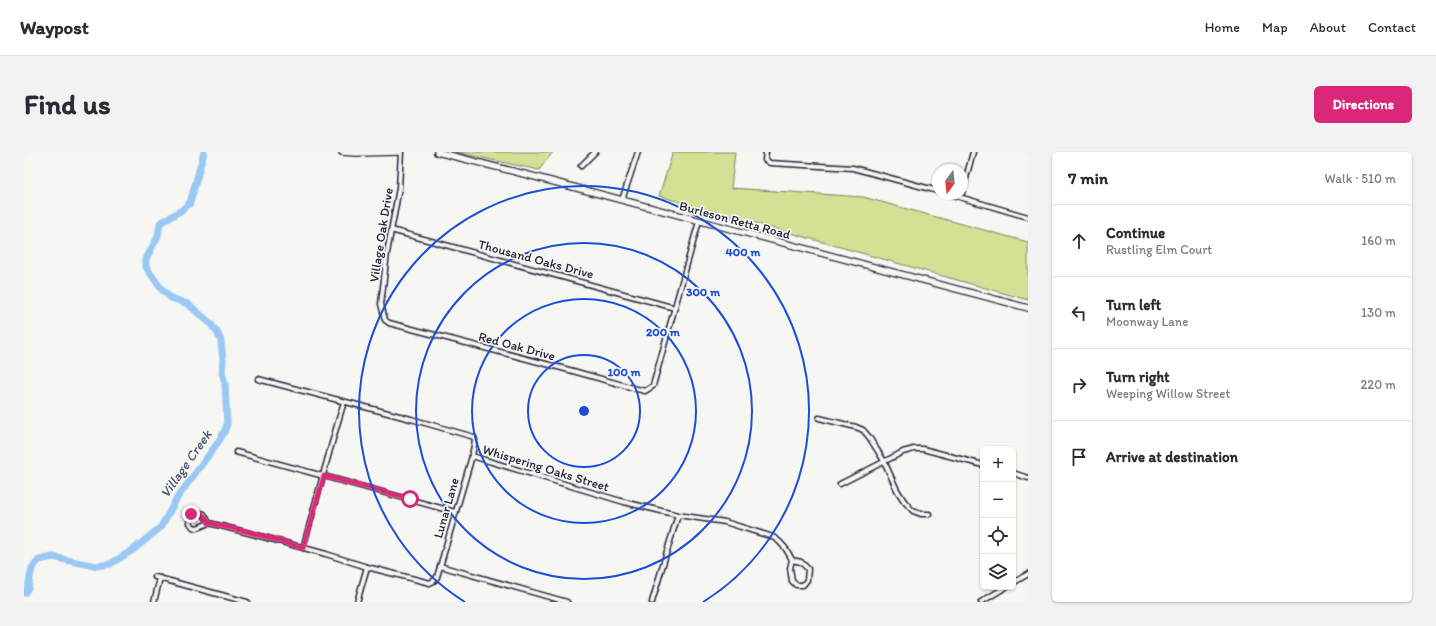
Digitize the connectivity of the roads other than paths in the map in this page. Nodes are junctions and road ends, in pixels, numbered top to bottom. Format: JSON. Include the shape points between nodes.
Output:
{"nodes":[{"id":1,"x":342,"y":152,"type":"edge"},
{"id":2,"x":400,"y":152,"type":"edge"},
{"id":3,"x":437,"y":152,"type":"edge"},
{"id":4,"x":595,"y":152,"type":"edge"},
{"id":5,"x":638,"y":152,"type":"edge"},
{"id":6,"x":766,"y":152,"type":"edge"},
{"id":7,"x":973,"y":152,"type":"edge"},
{"id":8,"x":581,"y":166,"type":"dead end"},
{"id":9,"x":968,"y":172,"type":"edge"},
{"id":10,"x":932,"y":189,"type":"edge"},
{"id":11,"x":968,"y":197,"type":"edge"},
{"id":12,"x":622,"y":200,"type":"junction"},
{"id":13,"x":1028,"y":217,"type":"edge"},
{"id":14,"x":699,"y":221,"type":"junction"},
{"id":15,"x":391,"y":230,"type":"junction"},
{"id":16,"x":675,"y":308,"type":"junction"},
{"id":17,"x":1028,"y":308,"type":"edge"},
{"id":18,"x":385,"y":320,"type":"joint"},
{"id":19,"x":258,"y":379,"type":"dead end"},
{"id":20,"x":344,"y":402,"type":"junction"},
{"id":21,"x":819,"y":418,"type":"dead end"},
{"id":22,"x":236,"y":452,"type":"dead end"},
{"id":23,"x":472,"y":456,"type":"junction"},
{"id":24,"x":884,"y":461,"type":"junction"},
{"id":25,"x":980,"y":464,"type":"edge"},
{"id":26,"x":1016,"y":474,"type":"edge"},
{"id":27,"x":324,"y":476,"type":"junction"},
{"id":28,"x":1028,"y":478,"type":"edge"},
{"id":29,"x":840,"y":484,"type":"dead end"},
{"id":30,"x":455,"y":512,"type":"junction"},
{"id":31,"x":929,"y":514,"type":"dead end"},
{"id":32,"x":678,"y":515,"type":"junction"},
{"id":33,"x":209,"y":523,"type":"junction"},
{"id":34,"x":303,"y":548,"type":"junction"},
{"id":35,"x":792,"y":560,"type":"junction"},
{"id":36,"x":440,"y":566,"type":"junction"},
{"id":37,"x":367,"y":567,"type":"junction"},
{"id":38,"x":1028,"y":574,"type":"edge"},
{"id":39,"x":1016,"y":581,"type":"edge"},
{"id":40,"x":1001,"y":590,"type":"edge"},
{"id":41,"x":154,"y":602,"type":"edge"},
{"id":42,"x":247,"y":602,"type":"edge"},
{"id":43,"x":357,"y":602,"type":"edge"},
{"id":44,"x":566,"y":602,"type":"edge"},
{"id":45,"x":652,"y":602,"type":"edge"},
{"id":46,"x":981,"y":602,"type":"edge"}],
"edges":[{"from":1,"to":2,"type":"street"},
{"from":2,"to":15,"type":"street","name":"Village Oak Drive","via":[[399,188]]},
{"from":3,"to":12,"type":"street","name":"Burleson Retta Road"},
{"from":4,"to":8,"type":"street"},
{"from":5,"to":12,"type":"street"},
{"from":6,"to":10,"type":"street","via":[[765,160],[770,163],[853,168]]},
{"from":7,"to":9,"type":"street"},
{"from":11,"to":13,"type":"street"},
{"from":12,"to":14,"type":"street","name":"Burleson Retta Road"},
{"from":14,"to":16,"type":"street"},
{"from":14,"to":17,"type":"street","name":"Burleson Retta Road"},
{"from":15,"to":16,"type":"street","name":"Thousand Oaks Drive"},
{"from":15,"to":18,"type":"street","name":"Village Oak Drive","via":[[380,304]]},
{"from":16,"to":18,"type":"street","name":"Red Oak Drive","via":[[654,382],[651,388],[645,391]]},
{"from":19,"to":20,"type":"street","name":"Whispering Oaks Street"},
{"from":20,"to":23,"type":"street","name":"Whispering Oaks Street","via":[[474,437]]},
{"from":20,"to":27,"type":"street"},
{"from":21,"to":24,"type":"street","via":[[863,430]]},
{"from":22,"to":27,"type":"street"},
{"from":23,"to":30,"type":"street","name":"Lunar Lane"},
{"from":23,"to":32,"type":"street","name":"Whispering Oaks Street","via":[[624,502]]},
{"from":24,"to":25,"type":"street","via":[[903,452],[919,449]]},
{"from":24,"to":29,"type":"street"},
{"from":24,"to":31,"type":"street","via":[[904,501],[914,511]]},
{"from":26,"to":28,"type":"street"},
{"from":27,"to":30,"type":"street"},
{"from":27,"to":34,"type":"street"},
{"from":30,"to":36,"type":"street","name":"Lunar Lane"},
{"from":32,"to":35,"type":"street","name":"Whispering Oaks Street","via":[[725,522],[773,537],[784,545]]},
{"from":32,"to":45,"type":"street"},
{"from":33,"to":33,"type":"street","via":[[193,527],[190,523],[191,514],[204,514]]},
{"from":33,"to":34,"type":"street"},
{"from":34,"to":37,"type":"street"},
{"from":35,"to":35,"type":"street","name":"Whispering Oaks Street","via":[[792,581],[803,586],[807,580],[808,569],[801,562]]},
{"from":36,"to":37,"type":"street","name":"Lunar Lane","via":[[435,580],[430,583]]},
{"from":36,"to":44,"type":"street"},
{"from":37,"to":43,"type":"street"},
{"from":38,"to":39,"type":"street"},
{"from":40,"to":46,"type":"street"},
{"from":41,"to":42,"type":"street","via":[[158,578]]}]}
